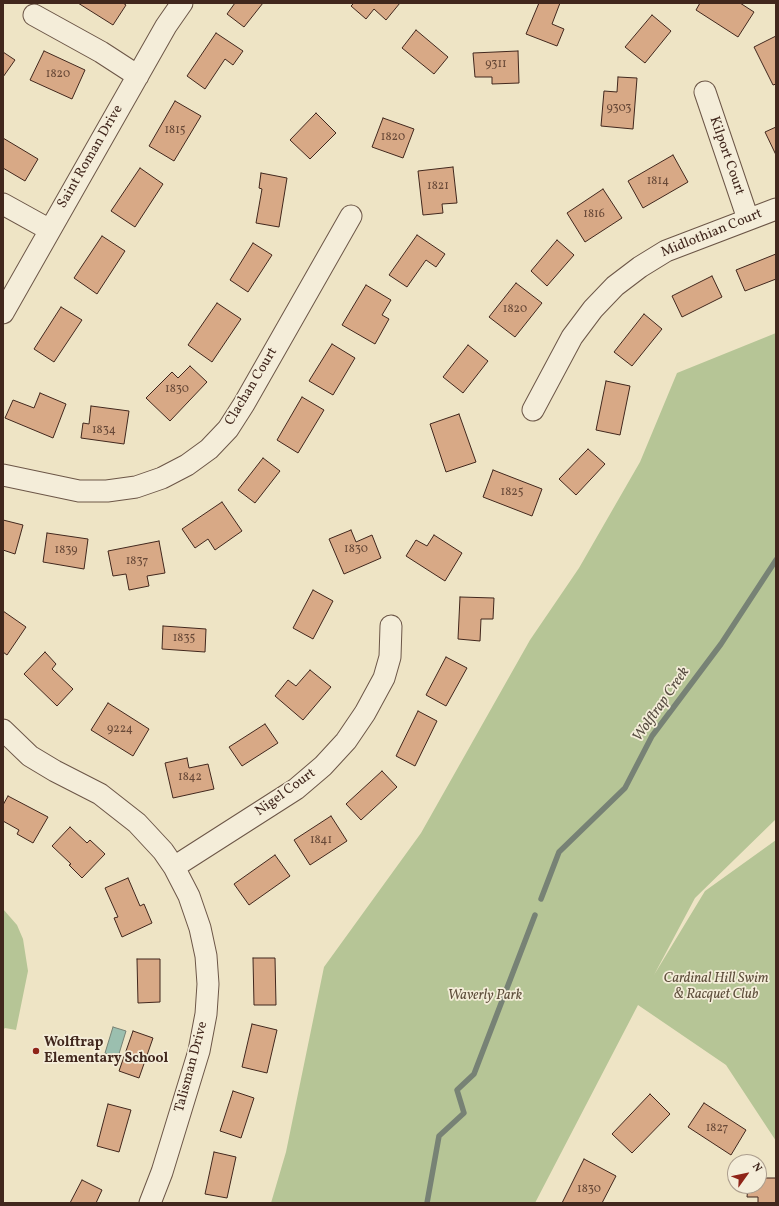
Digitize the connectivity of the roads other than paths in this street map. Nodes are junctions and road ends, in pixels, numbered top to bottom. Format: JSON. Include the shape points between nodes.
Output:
{"nodes":[{"id":1,"x":182,"y":3,"type":"edge"},
{"id":2,"x":34,"y":15,"type":"dead end"},
{"id":3,"x":138,"y":76,"type":"junction"},
{"id":4,"x":704,"y":92,"type":"dead end"},
{"id":5,"x":3,"y":204,"type":"edge"},
{"id":6,"x":776,"y":209,"type":"edge"},
{"id":7,"x":351,"y":216,"type":"dead end"},
{"id":8,"x":748,"y":219,"type":"junction"},
{"id":9,"x":50,"y":230,"type":"junction"},
{"id":10,"x":3,"y":313,"type":"edge"},
{"id":11,"x":533,"y":410,"type":"dead end"},
{"id":12,"x":3,"y":475,"type":"edge"},
{"id":13,"x":391,"y":626,"type":"dead end"},
{"id":14,"x":3,"y":730,"type":"edge"},
{"id":15,"x":174,"y":867,"type":"junction"},
{"id":16,"x":150,"y":1203,"type":"edge"}],
"edges":[{"from":1,"to":3,"type":"street","name":"Saint Roman Drive"},
{"from":2,"to":3,"type":"street"},
{"from":3,"to":9,"type":"street","name":"Saint Roman Drive"},
{"from":4,"to":8,"type":"street","name":"Kilport Court"},
{"from":5,"to":9,"type":"street"},
{"from":6,"to":8,"type":"street","name":"Midlothian Court"},
{"from":7,"to":12,"type":"street","name":"Clachan Court","via":[[228,429],[187,465],[162,478],[136,487],[108,491],[79,491]]},
{"from":8,"to":11,"type":"street","name":"Midlothian Court","via":[[666,251],[615,286],[572,337]]},
{"from":9,"to":10,"type":"street","name":"Saint Roman Drive"},
{"from":13,"to":15,"type":"street","name":"Nigel Court","via":[[390,657],[384,678],[346,741],[323,766],[296,789]]},
{"from":14,"to":15,"type":"street","name":"Talisman Drive","via":[[30,756],[116,804],[163,851]]},
{"from":15,"to":16,"type":"street","name":"Talisman Drive","via":[[189,896],[200,928],[206,956],[206,1014],[199,1051]]}]}
